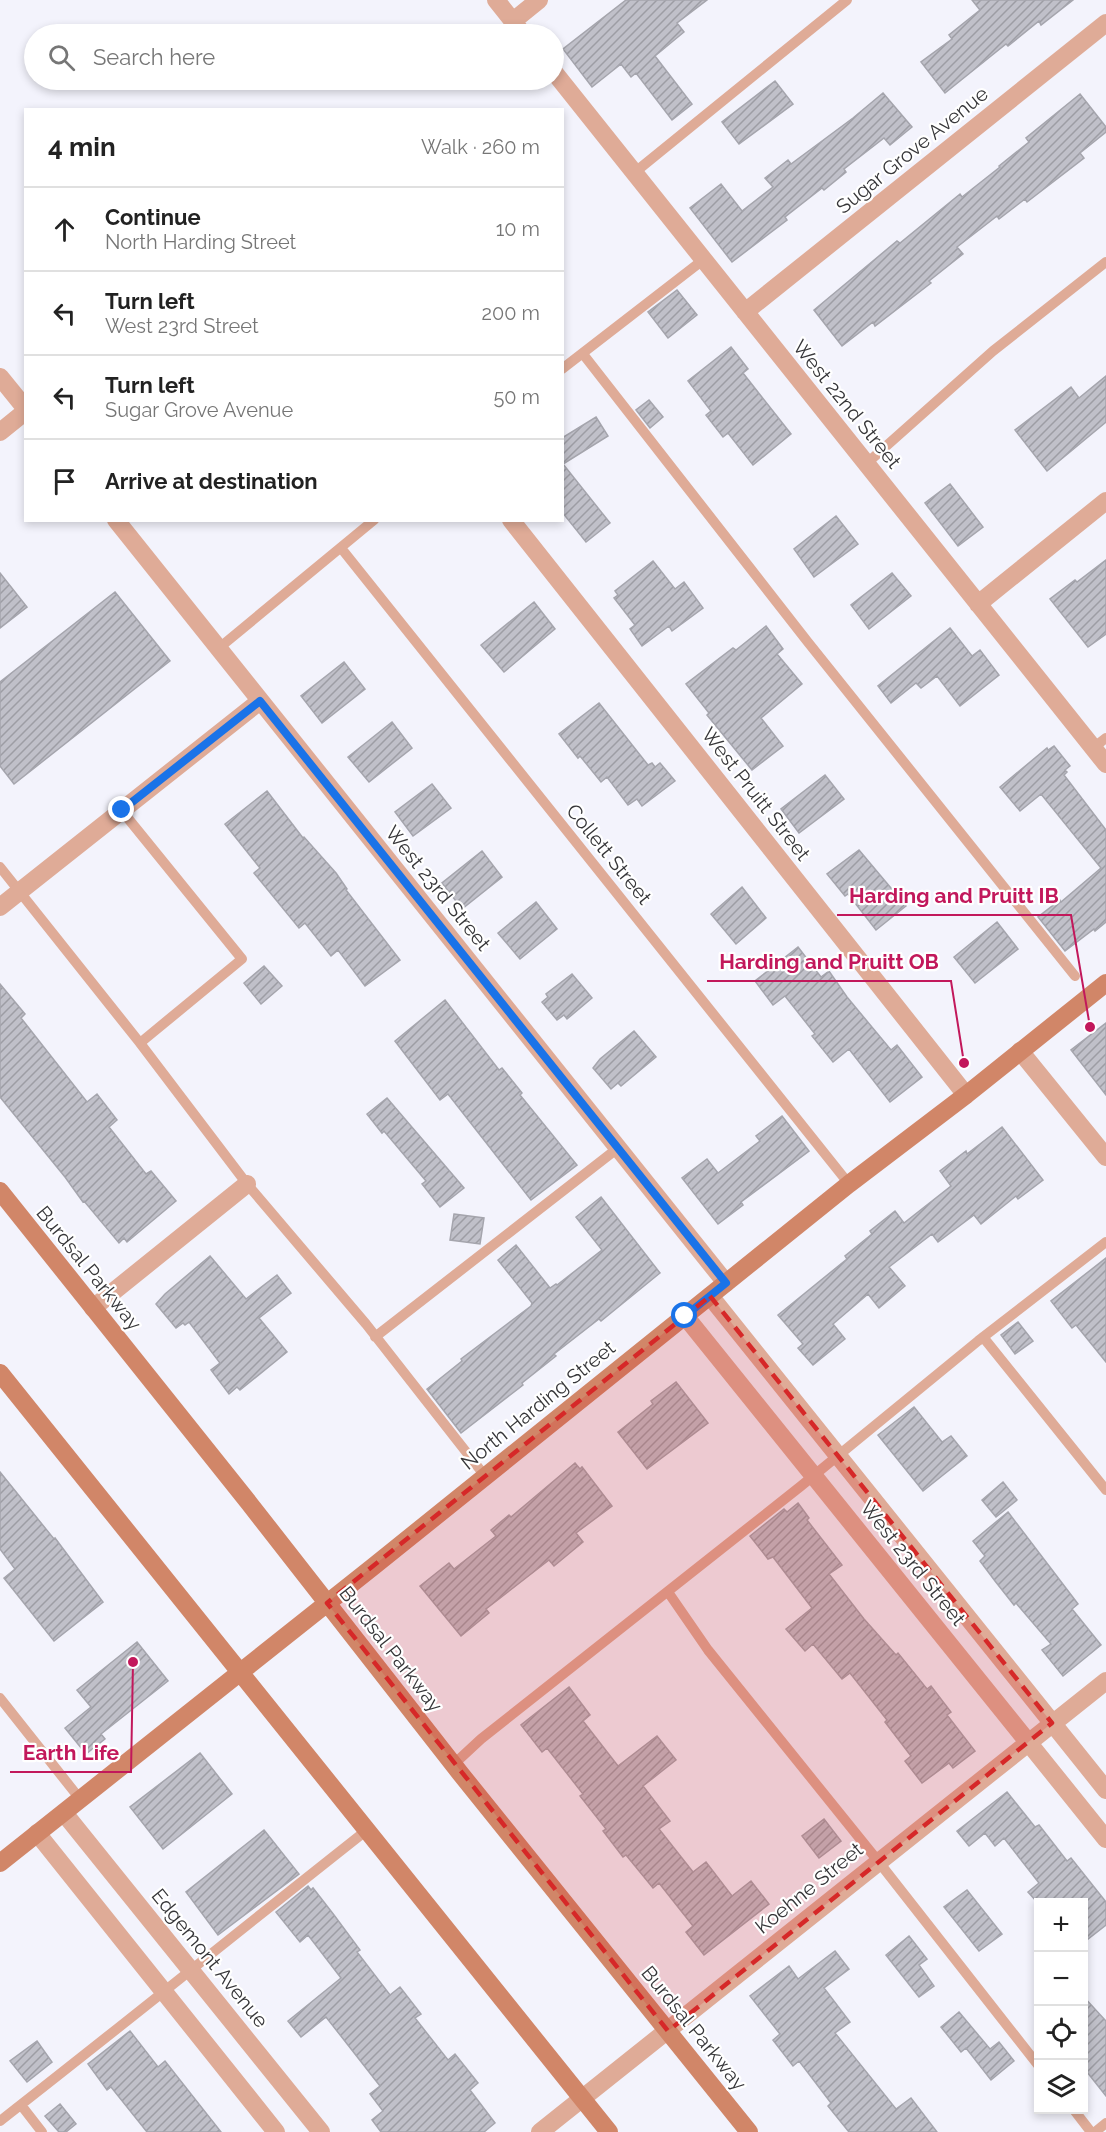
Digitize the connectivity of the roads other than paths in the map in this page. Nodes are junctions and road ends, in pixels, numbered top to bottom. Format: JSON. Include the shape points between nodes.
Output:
{"nodes":[{"id":1,"x":496,"y":0,"type":"edge"},
{"id":2,"x":539,"y":0,"type":"edge"},
{"id":3,"x":847,"y":0,"type":"edge"},
{"id":4,"x":1106,"y":23,"type":"edge"},
{"id":5,"x":515,"y":24,"type":"edge"},
{"id":6,"x":521,"y":24,"type":"edge"},
{"id":7,"x":564,"y":85,"type":"edge"},
{"id":8,"x":634,"y":173,"type":"junction"},
{"id":9,"x":703,"y":260,"type":"junction"},
{"id":10,"x":1106,"y":262,"type":"edge"},
{"id":11,"x":745,"y":312,"type":"junction"},
{"id":12,"x":583,"y":354,"type":"junction"},
{"id":13,"x":564,"y":368,"type":"edge"},
{"id":14,"x":0,"y":377,"type":"edge"},
{"id":15,"x":24,"y":407,"type":"edge"},
{"id":16,"x":24,"y":412,"type":"edge"},
{"id":17,"x":0,"y":432,"type":"edge"},
{"id":18,"x":866,"y":464,"type":"junction"},
{"id":19,"x":1106,"y":501,"type":"edge"},
{"id":20,"x":118,"y":522,"type":"edge"},
{"id":21,"x":372,"y":522,"type":"edge"},
{"id":22,"x":513,"y":522,"type":"edge"},
{"id":23,"x":341,"y":548,"type":"junction"},
{"id":24,"x":978,"y":604,"type":"junction"},
{"id":25,"x":219,"y":648,"type":"junction"},
{"id":26,"x":260,"y":701,"type":"junction"},
{"id":27,"x":1100,"y":743,"type":"edge"},
{"id":28,"x":1106,"y":764,"type":"edge"},
{"id":29,"x":122,"y":810,"type":"junction"},
{"id":30,"x":0,"y":867,"type":"edge"},
{"id":31,"x":20,"y":892,"type":"junction"},
{"id":32,"x":0,"y":907,"type":"edge"},
{"id":33,"x":1075,"y":976,"type":"dead end"},
{"id":34,"x":1106,"y":983,"type":"edge"},
{"id":35,"x":140,"y":1043,"type":"junction"},
{"id":36,"x":1020,"y":1051,"type":"junction"},
{"id":37,"x":966,"y":1095,"type":"junction"},
{"id":38,"x":618,"y":1148,"type":"junction"},
{"id":39,"x":1106,"y":1157,"type":"edge"},
{"id":40,"x":247,"y":1184,"type":"junction"},
{"id":41,"x":849,"y":1184,"type":"junction"},
{"id":42,"x":0,"y":1191,"type":"edge"},
{"id":43,"x":1106,"y":1242,"type":"edge"},
{"id":44,"x":726,"y":1283,"type":"junction"},
{"id":45,"x":710,"y":1296,"type":"junction"},
{"id":46,"x":93,"y":1308,"type":"junction"},
{"id":47,"x":685,"y":1316,"type":"junction"},
{"id":48,"x":375,"y":1337,"type":"junction"},
{"id":49,"x":983,"y":1337,"type":"junction"},
{"id":50,"x":0,"y":1374,"type":"edge"},
{"id":51,"x":838,"y":1456,"type":"junction"},
{"id":52,"x":485,"y":1476,"type":"junction"},
{"id":53,"x":814,"y":1476,"type":"junction"},
{"id":54,"x":1106,"y":1490,"type":"edge"},
{"id":55,"x":668,"y":1592,"type":"junction"},
{"id":56,"x":327,"y":1603,"type":"junction"},
{"id":57,"x":240,"y":1673,"type":"junction"},
{"id":58,"x":1106,"y":1681,"type":"edge"},
{"id":59,"x":0,"y":1698,"type":"edge"},
{"id":60,"x":1053,"y":1723,"type":"junction"},
{"id":61,"x":1028,"y":1742,"type":"junction"},
{"id":62,"x":453,"y":1765,"type":"junction"},
{"id":63,"x":1106,"y":1790,"type":"edge"},
{"id":64,"x":80,"y":1799,"type":"junction"},
{"id":65,"x":64,"y":1813,"type":"junction"},
{"id":66,"x":367,"y":1830,"type":"junction"},
{"id":67,"x":37,"y":1833,"type":"junction"},
{"id":68,"x":1106,"y":1839,"type":"edge"},
{"id":69,"x":878,"y":1861,"type":"junction"},
{"id":70,"x":0,"y":1863,"type":"edge"},
{"id":71,"x":190,"y":1969,"type":"junction"},
{"id":72,"x":165,"y":1991,"type":"junction"},
{"id":73,"x":668,"y":2031,"type":"junction"},
{"id":74,"x":1034,"y":2060,"type":"edge"},
{"id":75,"x":582,"y":2099,"type":"junction"},
{"id":76,"x":21,"y":2105,"type":"junction"},
{"id":77,"x":1078,"y":2114,"type":"edge"},
{"id":78,"x":0,"y":2121,"type":"edge"},
{"id":79,"x":1106,"y":2123,"type":"edge"},
{"id":80,"x":42,"y":2132,"type":"edge"},
{"id":81,"x":276,"y":2132,"type":"edge"},
{"id":82,"x":321,"y":2132,"type":"edge"},
{"id":83,"x":540,"y":2132,"type":"edge"},
{"id":84,"x":609,"y":2132,"type":"edge"},
{"id":85,"x":749,"y":2132,"type":"edge"},
{"id":86,"x":1093,"y":2132,"type":"edge"}],
"edges":[{"from":1,"to":5,"type":"street"},
{"from":2,"to":6,"type":"street"},
{"from":3,"to":8,"type":"lane"},
{"from":4,"to":11,"type":"street","name":"Sugar Grove Avenue"},
{"from":7,"to":8,"type":"street","name":"West 22nd Street"},
{"from":8,"to":9,"type":"street","name":"West 22nd Street"},
{"from":9,"to":11,"type":"street","name":"West 22nd Street"},
{"from":9,"to":12,"type":"lane"},
{"from":10,"to":18,"type":"lane","via":[[993,351]]},
{"from":11,"to":18,"type":"street","name":"West 22nd Street"},
{"from":12,"to":13,"type":"lane"},
{"from":12,"to":33,"type":"lane"},
{"from":14,"to":15,"type":"street"},
{"from":16,"to":17,"type":"street"},
{"from":18,"to":24,"type":"street","name":"West 22nd Street"},
{"from":19,"to":24,"type":"street"},
{"from":20,"to":25,"type":"street","name":"West 23rd Street"},
{"from":21,"to":23,"type":"lane"},
{"from":22,"to":37,"type":"street","name":"West Pruitt Street"},
{"from":23,"to":25,"type":"lane"},
{"from":23,"to":41,"type":"lane","name":"Collett Street"},
{"from":24,"to":27,"type":"street","name":"West 22nd Street"},
{"from":25,"to":26,"type":"street","name":"West 23rd Street"},
{"from":26,"to":29,"type":"street"},
{"from":26,"to":38,"type":"street","name":"West 23rd Street"},
{"from":27,"to":28,"type":"street","name":"West 22nd Street"},
{"from":29,"to":31,"type":"street"},
{"from":29,"to":35,"type":"lane","via":[[242,959]]},
{"from":30,"to":31,"type":"lane"},
{"from":31,"to":32,"type":"street"},
{"from":31,"to":35,"type":"lane"},
{"from":34,"to":36,"type":"street","name":"North Harding Street"},
{"from":35,"to":40,"type":"lane"},
{"from":36,"to":37,"type":"street","name":"North Harding Street"},
{"from":36,"to":39,"type":"street"},
{"from":37,"to":41,"type":"street","name":"North Harding Street"},
{"from":38,"to":44,"type":"street","name":"West 23rd Street"},
{"from":38,"to":48,"type":"lane"},
{"from":40,"to":46,"type":"street"},
{"from":40,"to":48,"type":"lane"},
{"from":41,"to":44,"type":"street","name":"North Harding Street"},
{"from":42,"to":46,"type":"street","name":"Burdsal Parkway"},
{"from":43,"to":49,"type":"lane"},
{"from":44,"to":45,"type":"street","name":"North Harding Street"},
{"from":45,"to":47,"type":"street","name":"North Harding Street"},
{"from":45,"to":51,"type":"street","name":"West 23rd Street"},
{"from":46,"to":56,"type":"street","name":"Burdsal Parkway"},
{"from":47,"to":52,"type":"street","name":"North Harding Street"},
{"from":47,"to":53,"type":"street","name":"West 23rd Street"},
{"from":48,"to":52,"type":"lane"},
{"from":49,"to":51,"type":"lane"},
{"from":49,"to":54,"type":"lane"},
{"from":50,"to":57,"type":"street"},
{"from":51,"to":53,"type":"lane"},
{"from":51,"to":60,"type":"street","name":"West 23rd Street"},
{"from":52,"to":56,"type":"street","name":"North Harding Street"},
{"from":53,"to":55,"type":"lane"},
{"from":53,"to":61,"type":"street","name":"West 23rd Street"},
{"from":55,"to":62,"type":"lane"},
{"from":55,"to":69,"type":"lane","via":[[708,1650]]},
{"from":56,"to":57,"type":"street","name":"North Harding Street"},
{"from":56,"to":62,"type":"street","name":"Burdsal Parkway"},
{"from":57,"to":64,"type":"street","name":"North Harding Street"},
{"from":57,"to":66,"type":"street"},
{"from":58,"to":60,"type":"street","name":"Koehne Street"},
{"from":59,"to":64,"type":"lane"},
{"from":60,"to":61,"type":"street","name":"Koehne Street"},
{"from":60,"to":63,"type":"street","name":"West 23rd Street"},
{"from":61,"to":68,"type":"street","name":"West 23rd Street"},
{"from":61,"to":69,"type":"street","name":"Koehne Street"},
{"from":62,"to":73,"type":"street","name":"Burdsal Parkway"},
{"from":64,"to":65,"type":"street","name":"North Harding Street"},
{"from":65,"to":67,"type":"street","name":"North Harding Street"},
{"from":65,"to":71,"type":"street","name":"Edgemont Avenue"},
{"from":66,"to":71,"type":"lane"},
{"from":66,"to":75,"type":"street"},
{"from":67,"to":70,"type":"street","name":"North Harding Street"},
{"from":67,"to":72,"type":"street"},
{"from":69,"to":73,"type":"street","name":"Koehne Street"},
{"from":69,"to":74,"type":"lane"},
{"from":71,"to":72,"type":"lane"},
{"from":71,"to":82,"type":"street","name":"Edgemont Avenue"},
{"from":72,"to":76,"type":"lane"},
{"from":72,"to":81,"type":"street"},
{"from":73,"to":75,"type":"street","name":"Koehne Street"},
{"from":73,"to":85,"type":"street","name":"Burdsal Parkway"},
{"from":75,"to":83,"type":"street","name":"Koehne Street"},
{"from":75,"to":84,"type":"street"},
{"from":76,"to":78,"type":"lane"},
{"from":76,"to":80,"type":"lane"},
{"from":77,"to":86,"type":"lane"},
{"from":79,"to":86,"type":"lane"}]}
